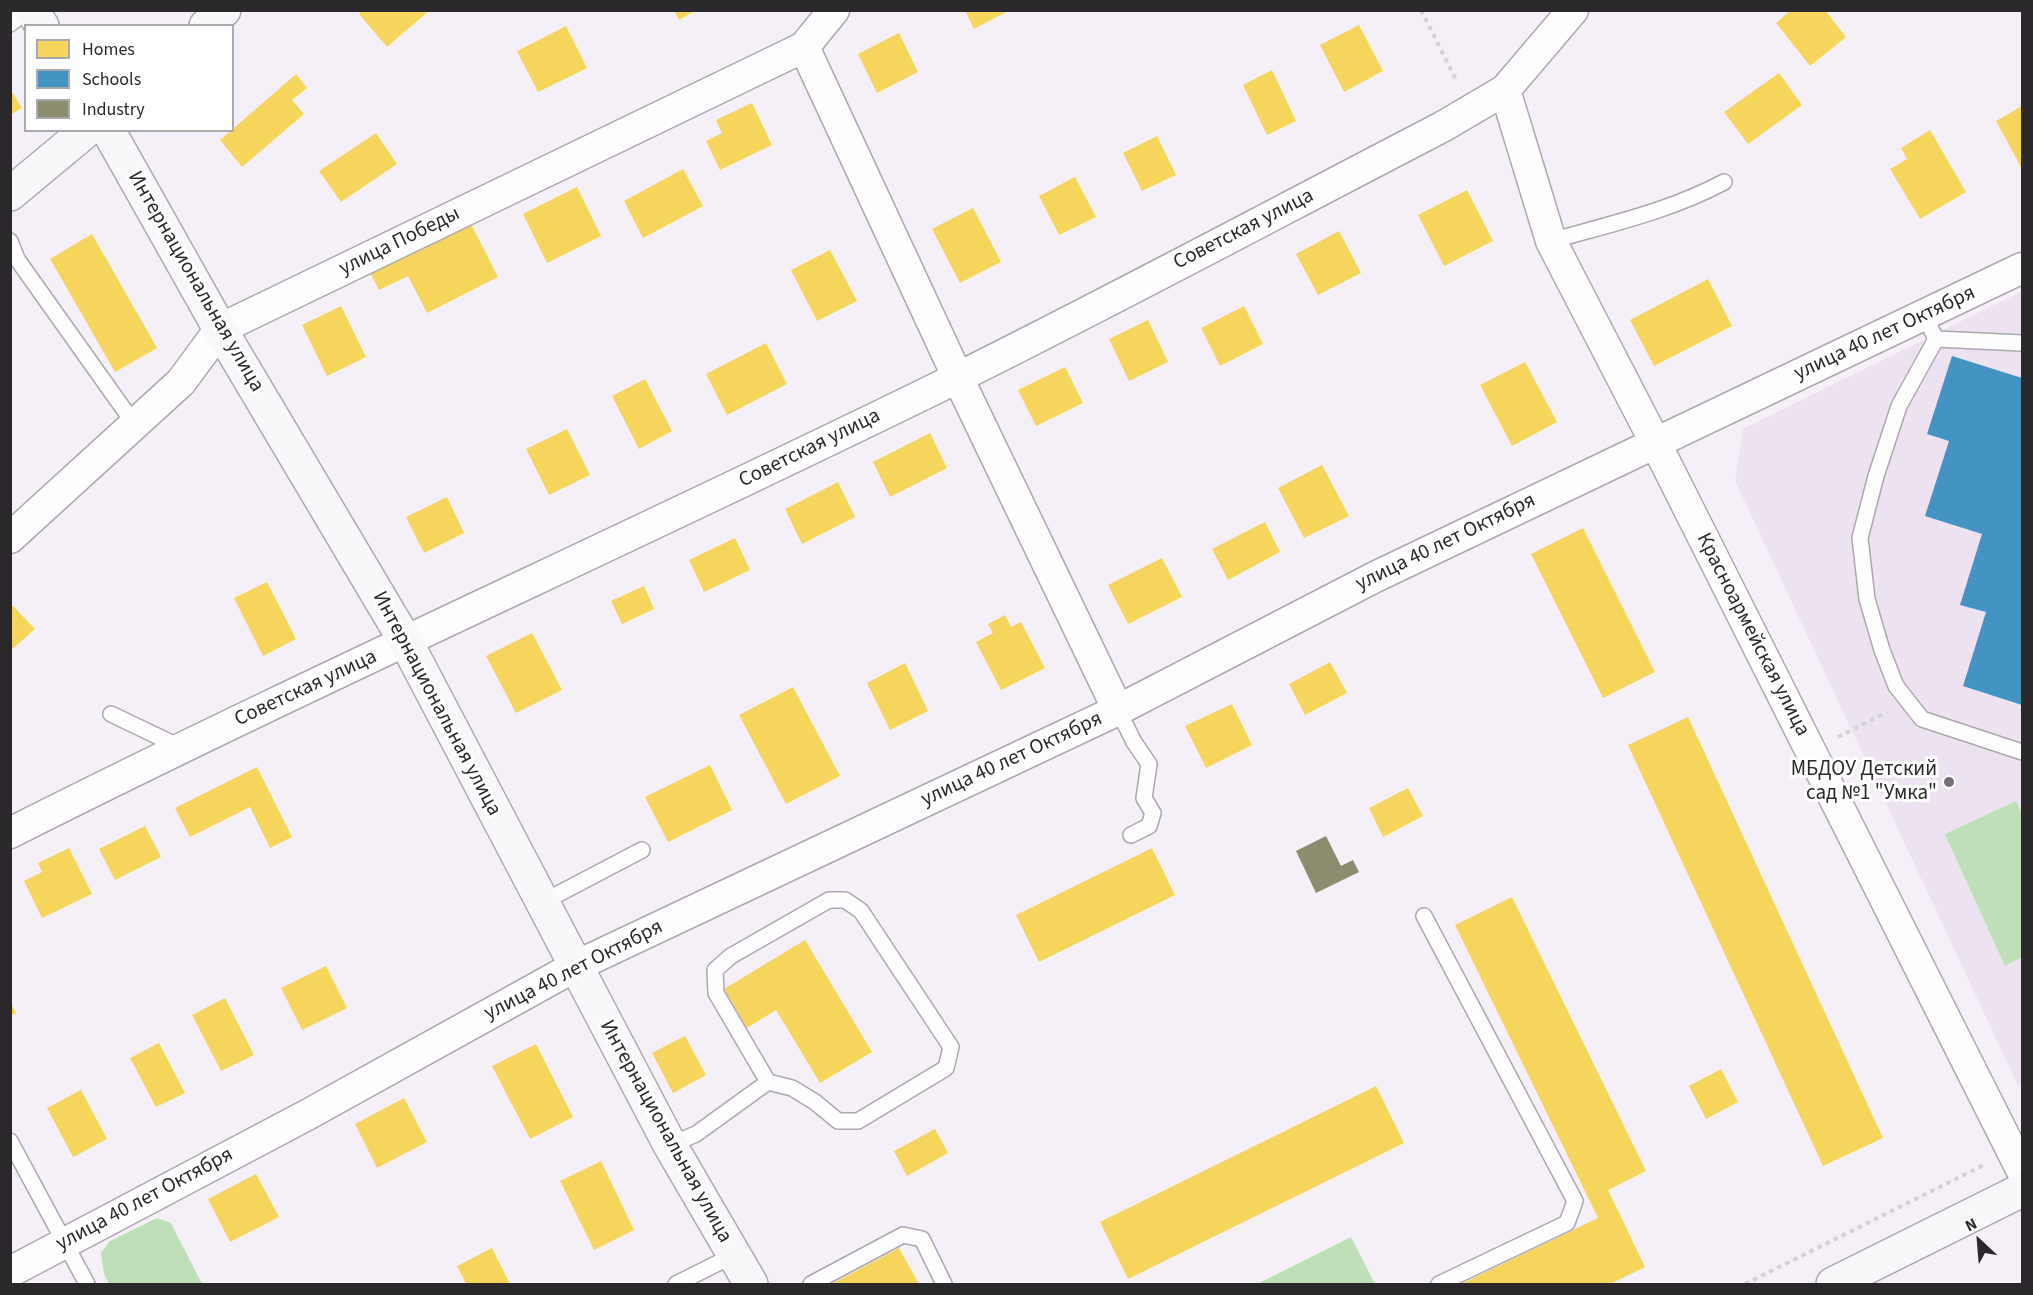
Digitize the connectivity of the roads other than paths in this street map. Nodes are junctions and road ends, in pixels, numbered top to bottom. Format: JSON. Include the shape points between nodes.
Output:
{"nodes":[{"id":1,"x":28,"y":10,"type":"edge"},
{"id":2,"x":33,"y":10,"type":"edge"},
{"id":3,"x":224,"y":10,"type":"edge"},
{"id":4,"x":834,"y":10,"type":"edge"},
{"id":5,"x":1573,"y":10,"type":"edge"},
{"id":6,"x":10,"y":24,"type":"edge"},
{"id":7,"x":41,"y":24,"type":"edge"},
{"id":8,"x":208,"y":24,"type":"edge"},
{"id":9,"x":804,"y":47,"type":"junction"},
{"id":10,"x":1505,"y":90,"type":"junction"},
{"id":11,"x":85,"y":132,"type":"edge"},
{"id":12,"x":109,"y":132,"type":"edge"},
{"id":13,"x":1724,"y":182,"type":"dead end"},
{"id":14,"x":10,"y":194,"type":"edge"},
{"id":15,"x":10,"y":241,"type":"edge"},
{"id":16,"x":1551,"y":241,"type":"junction"},
{"id":17,"x":2022,"y":268,"type":"edge"},
{"id":18,"x":1930,"y":327,"type":"junction"},
{"id":19,"x":220,"y":329,"type":"junction"},
{"id":20,"x":2022,"y":344,"type":"edge"},
{"id":21,"x":958,"y":378,"type":"junction"},
{"id":22,"x":135,"y":425,"type":"junction"},
{"id":23,"x":1655,"y":442,"type":"junction"},
{"id":24,"x":10,"y":538,"type":"edge"},
{"id":25,"x":406,"y":642,"type":"junction"},
{"id":26,"x":1118,"y":710,"type":"junction"},
{"id":27,"x":111,"y":714,"type":"dead end"},
{"id":28,"x":180,"y":747,"type":"junction"},
{"id":29,"x":2022,"y":752,"type":"edge"},
{"id":30,"x":10,"y":833,"type":"edge"},
{"id":31,"x":1131,"y":835,"type":"dead end"},
{"id":32,"x":642,"y":850,"type":"dead end"},
{"id":33,"x":541,"y":903,"type":"junction"},
{"id":34,"x":1424,"y":916,"type":"dead end"},
{"id":35,"x":574,"y":967,"type":"junction"},
{"id":36,"x":768,"y":1082,"type":"junction"},
{"id":37,"x":10,"y":1141,"type":"edge"},
{"id":38,"x":670,"y":1145,"type":"junction"},
{"id":39,"x":2018,"y":1161,"type":"edge"},
{"id":40,"x":2022,"y":1191,"type":"edge"},
{"id":41,"x":65,"y":1242,"type":"junction"},
{"id":42,"x":734,"y":1255,"type":"junction"},
{"id":43,"x":10,"y":1272,"type":"edge"},
{"id":44,"x":87,"y":1284,"type":"edge"},
{"id":45,"x":676,"y":1284,"type":"edge"},
{"id":46,"x":751,"y":1284,"type":"edge"},
{"id":47,"x":812,"y":1284,"type":"edge"},
{"id":48,"x":944,"y":1284,"type":"edge"},
{"id":49,"x":1439,"y":1284,"type":"edge"},
{"id":50,"x":1833,"y":1284,"type":"edge"}],
"edges":[{"from":1,"to":6,"type":"lane"},
{"from":2,"to":7,"type":"main road"},
{"from":3,"to":8,"type":"main road"},
{"from":4,"to":9,"type":"street","name":"улица Победы"},
{"from":5,"to":10,"type":"street","name":"Советская улица"},
{"from":9,"to":19,"type":"street","name":"улица Победы"},
{"from":9,"to":21,"type":"street"},
{"from":10,"to":16,"type":"street","name":"Красноармейская улица"},
{"from":10,"to":21,"type":"street","name":"Советская улица"},
{"from":11,"to":14,"type":"main road"},
{"from":12,"to":19,"type":"main road","name":"Интернациональная улица"},
{"from":13,"to":16,"type":"lane","via":[[1695,198]]},
{"from":15,"to":22,"type":"lane","via":[[17,259]]},
{"from":16,"to":23,"type":"street","name":"Красноармейская улица"},
{"from":17,"to":18,"type":"street","name":"улица 40 лет Октября"},
{"from":18,"to":20,"type":"lane"},
{"from":18,"to":23,"type":"street","name":"улица 40 лет Октября"},
{"from":18,"to":29,"type":"lane","via":[[1899,406],[1860,538],[1870,609],[1896,686],[1922,719]]},
{"from":19,"to":22,"type":"street","name":"улица Победы","via":[[182,382]]},
{"from":19,"to":25,"type":"main road","name":"Интернациональная улица"},
{"from":21,"to":25,"type":"street","name":"Советская улица"},
{"from":21,"to":26,"type":"street"},
{"from":22,"to":24,"type":"street","name":"улица Победы"},
{"from":23,"to":26,"type":"street","name":"улица 40 лет Октября","via":[[1375,577]]},
{"from":23,"to":39,"type":"street","name":"Красноармейская улица"},
{"from":25,"to":28,"type":"street","name":"Советская улица"},
{"from":25,"to":33,"type":"main road","name":"Интернациональная улица"},
{"from":26,"to":31,"type":"lane","via":[[1149,764],[1144,798],[1153,813],[1149,826]]},
{"from":26,"to":35,"type":"street","name":"улица 40 лет Октября"},
{"from":27,"to":28,"type":"lane"},
{"from":28,"to":30,"type":"street","name":"Советская улица"},
{"from":32,"to":33,"type":"lane"},
{"from":33,"to":35,"type":"main road","name":"Интернациональная улица"},
{"from":34,"to":49,"type":"lane","via":[[1575,1201],[1567,1223]]},
{"from":35,"to":38,"type":"main road","name":"Интернациональная улица"},
{"from":35,"to":41,"type":"street","name":"улица 40 лет Октября","via":[[307,1115]]},
{"from":36,"to":36,"type":"lane","via":[[792,1088],[838,1121],[858,1121],[946,1068],[951,1047],[861,911],[845,900],[829,900],[731,956],[716,970],[716,993]]},
{"from":36,"to":38,"type":"lane","via":[[696,1134]]},
{"from":37,"to":41,"type":"lane"},
{"from":38,"to":42,"type":"main road","name":"Интернациональная улица"},
{"from":40,"to":50,"type":"main road"},
{"from":41,"to":43,"type":"street","name":"улица 40 лет Октября"},
{"from":41,"to":44,"type":"lane"},
{"from":42,"to":45,"type":"lane"},
{"from":42,"to":46,"type":"main road","name":"Интернациональная улица"},
{"from":47,"to":48,"type":"lane","via":[[903,1235],[922,1239]]}]}
